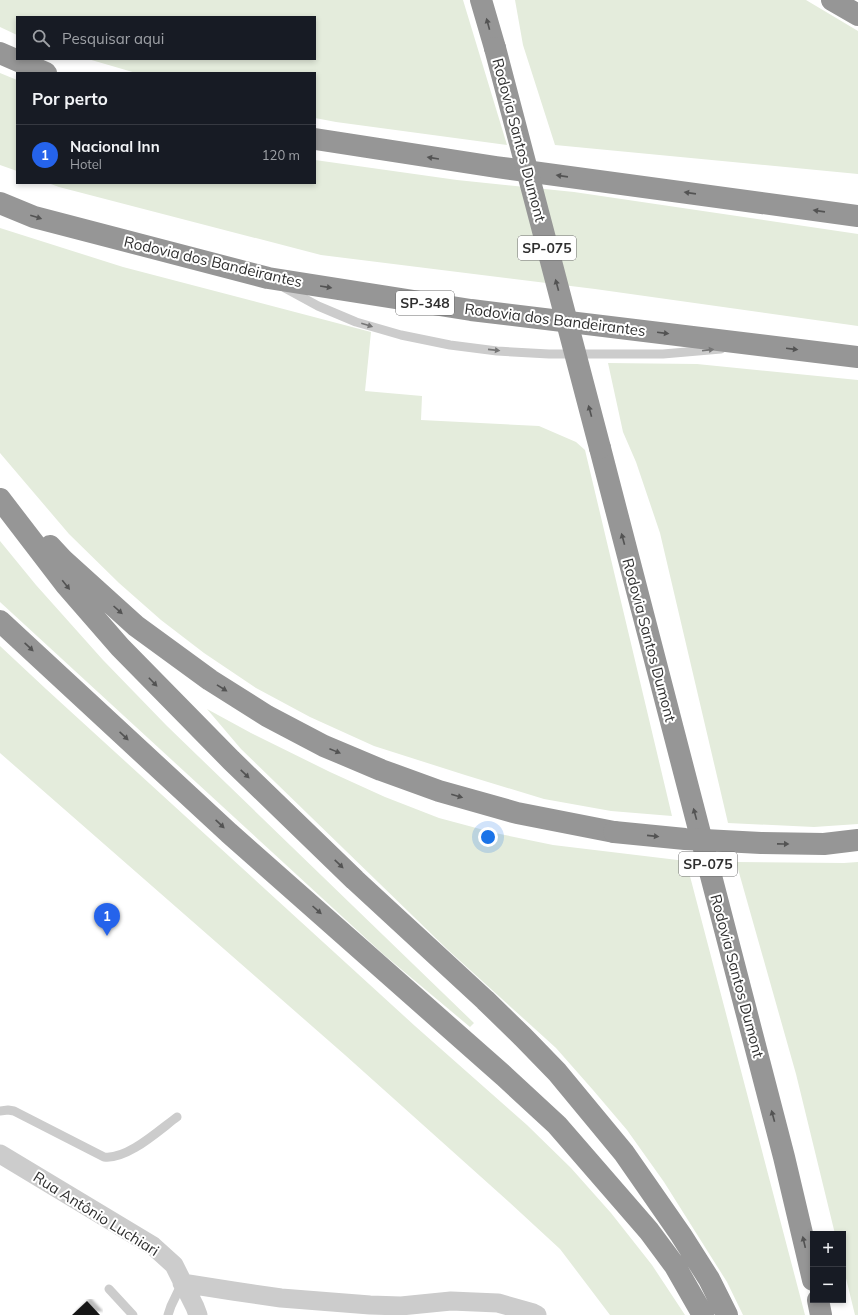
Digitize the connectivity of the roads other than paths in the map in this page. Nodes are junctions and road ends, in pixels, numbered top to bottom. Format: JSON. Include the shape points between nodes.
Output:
{"nodes":[{"id":1,"x":482,"y":0,"type":"edge"},
{"id":2,"x":832,"y":0,"type":"edge"},
{"id":3,"x":858,"y":15,"type":"edge"},
{"id":4,"x":0,"y":53,"type":"edge"},
{"id":5,"x":16,"y":60,"type":"edge"},
{"id":6,"x":16,"y":60,"type":"edge"},
{"id":7,"x":44,"y":72,"type":"edge"},
{"id":8,"x":316,"y":139,"type":"edge"},
{"id":9,"x":0,"y":203,"type":"edge"},
{"id":10,"x":858,"y":216,"type":"edge"},
{"id":11,"x":268,"y":278,"type":"junction"},
{"id":12,"x":755,"y":344,"type":"junction"},
{"id":13,"x":858,"y":357,"type":"edge"},
{"id":14,"x":0,"y":495,"type":"edge"},
{"id":15,"x":0,"y":499,"type":"edge"},
{"id":16,"x":0,"y":621,"type":"edge"},
{"id":17,"x":858,"y":840,"type":"edge"},
{"id":18,"x":0,"y":1111,"type":"edge"},
{"id":19,"x":177,"y":1117,"type":"dead end"},
{"id":20,"x":0,"y":1154,"type":"edge"},
{"id":21,"x":810,"y":1267,"type":"edge"},
{"id":22,"x":182,"y":1283,"type":"junction"},
{"id":23,"x":109,"y":1289,"type":"dead end"},
{"id":24,"x":819,"y":1303,"type":"edge"},
{"id":25,"x":401,"y":1306,"type":"junction"},
{"id":26,"x":133,"y":1315,"type":"edge"},
{"id":27,"x":168,"y":1315,"type":"edge"},
{"id":28,"x":198,"y":1315,"type":"edge"},
{"id":29,"x":366,"y":1315,"type":"edge"},
{"id":30,"x":537,"y":1315,"type":"edge"},
{"id":31,"x":703,"y":1315,"type":"edge"},
{"id":32,"x":728,"y":1315,"type":"edge"},
{"id":33,"x":821,"y":1315,"type":"edge"}],
"edges":[{"from":21,"to":1,"type":"highway","name":"Rodovia Santos Dumont","number":"SP-075","one_way":true,"bridge":true,"via":[[784,1156]]},
{"from":2,"to":3,"type":"highway"},
{"from":4,"to":6,"type":"highway"},
{"from":5,"to":7,"type":"highway"},
{"from":10,"to":8,"type":"highway","one_way":true,"via":[[496,168]]},
{"from":9,"to":11,"type":"highway","name":"Rodovia dos Bandeirantes","number":"SP-348","one_way":true,"via":[[34,217]]},
{"from":11,"to":12,"type":"highway","name":"Rodovia dos Bandeirantes","number":"SP-348","one_way":true,"via":[[470,310]]},
{"from":11,"to":12,"type":"lane","one_way":true,"via":[[318,306],[356,322],[450,345],[534,353],[662,354]]},
{"from":12,"to":13,"type":"highway","name":"Rodovia dos Bandeirantes","number":"SP-348","one_way":true},
{"from":14,"to":17,"type":"highway","one_way":true,"bridge":true,"via":[[63,560],[136,626],[210,680],[267,716],[324,746],[381,770],[439,791],[517,813],[614,832],[761,843],[824,844]]},
{"from":15,"to":32,"type":"highway","one_way":true,"via":[[66,585],[120,648],[169,699],[355,880],[496,1010],[557,1072],[624,1153],[685,1241]]},
{"from":16,"to":31,"type":"highway","one_way":true,"via":[[229,833],[557,1125],[649,1231],[674,1266]]},
{"from":18,"to":19,"type":"lane","via":[[14,1111],[104,1157],[112,1158],[129,1152]]},
{"from":20,"to":22,"type":"street","name":"Rua Antônio Luchiari","via":[[153,1246],[174,1265]]},
{"from":22,"to":25,"type":"street","via":[[281,1298]]},
{"from":22,"to":27,"type":"lane"},
{"from":22,"to":28,"type":"street","name":"Rua Antônio Luchiari"},
{"from":23,"to":26,"type":"lane"},
{"from":24,"to":33,"type":"highway"},
{"from":25,"to":29,"type":"street"},
{"from":25,"to":30,"type":"street","via":[[451,1301],[498,1303]]}]}
